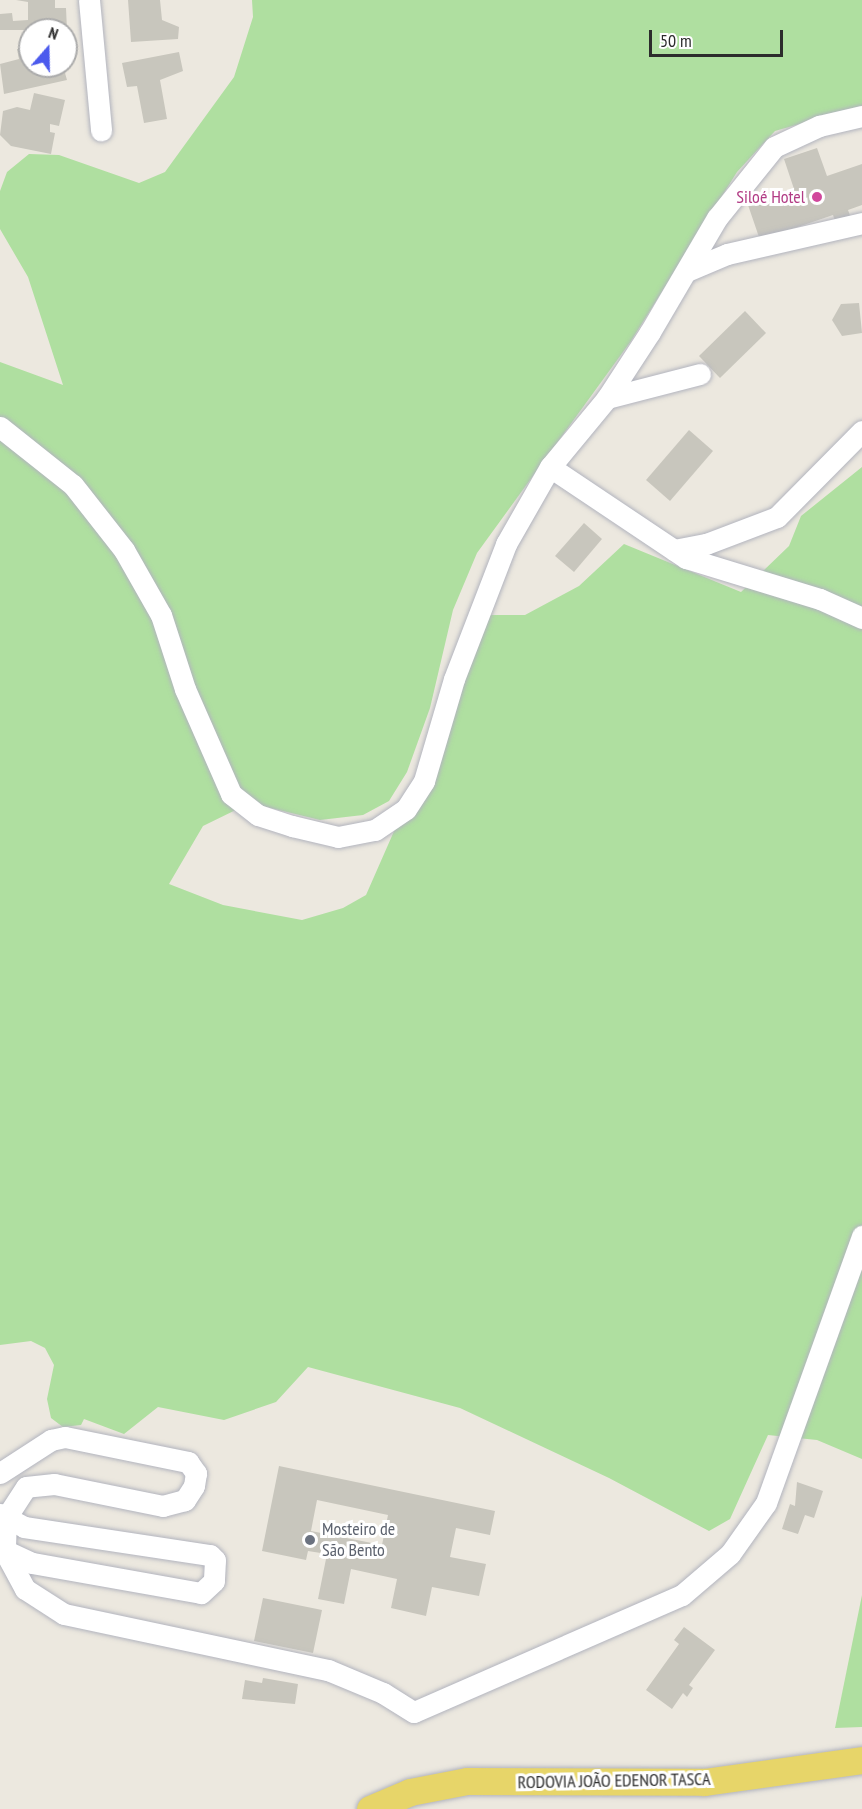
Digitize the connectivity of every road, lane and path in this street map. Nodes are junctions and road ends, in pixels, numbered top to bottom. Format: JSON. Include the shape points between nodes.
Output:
{"nodes":[{"id":1,"x":89,"y":0,"type":"edge"},
{"id":2,"x":862,"y":116,"type":"edge"},
{"id":3,"x":101,"y":130,"type":"dead end"},
{"id":4,"x":862,"y":224,"type":"edge"},
{"id":5,"x":689,"y":270,"type":"junction"},
{"id":6,"x":700,"y":374,"type":"dead end"},
{"id":7,"x":607,"y":398,"type":"junction"},
{"id":8,"x":0,"y":427,"type":"edge"},
{"id":9,"x":862,"y":431,"type":"edge"},
{"id":10,"x":550,"y":467,"type":"junction"},
{"id":11,"x":674,"y":550,"type":"junction"},
{"id":12,"x":862,"y":618,"type":"edge"},
{"id":13,"x":862,"y":1236,"type":"edge"},
{"id":14,"x":0,"y":1473,"type":"edge"},
{"id":15,"x":3,"y":1516,"type":"edge"},
{"id":16,"x":2,"y":1550,"type":"edge"},
{"id":17,"x":862,"y":1760,"type":"edge"},
{"id":18,"x":370,"y":1809,"type":"edge"}],
"edges":[{"from":1,"to":3,"type":"street"},
{"from":2,"to":5,"type":"street","via":[[819,126],[774,147],[717,218]]},
{"from":4,"to":5,"type":"street","via":[[728,254]]},
{"from":5,"to":7,"type":"street"},
{"from":6,"to":7,"type":"street"},
{"from":7,"to":10,"type":"street"},
{"from":8,"to":10,"type":"street","via":[[73,485],[124,550],[161,615],[185,689],[231,794],[258,815],[338,837],[386,824],[406,809],[424,781],[484,592]]},
{"from":9,"to":11,"type":"street","via":[[777,517]]},
{"from":10,"to":11,"type":"street"},
{"from":11,"to":12,"type":"street","via":[[721,571],[820,599]]},
{"from":13,"to":16,"type":"street","via":[[766,1503],[730,1554],[682,1595],[432,1707],[414,1712],[328,1671],[64,1614],[25,1589]]},
{"from":14,"to":15,"type":"street","via":[[51,1440],[65,1437],[180,1457],[196,1473],[185,1500],[163,1506],[43,1483],[16,1496]]},
{"from":15,"to":16,"type":"street"},
{"from":15,"to":16,"type":"street","via":[[24,1527],[210,1555],[215,1560],[214,1581],[201,1593],[32,1563]]},
{"from":17,"to":18,"type":"main road","name":"RODOVIA JOÃO EDENOR TASCA","via":[[704,1782],[467,1781],[410,1792]]}]}
